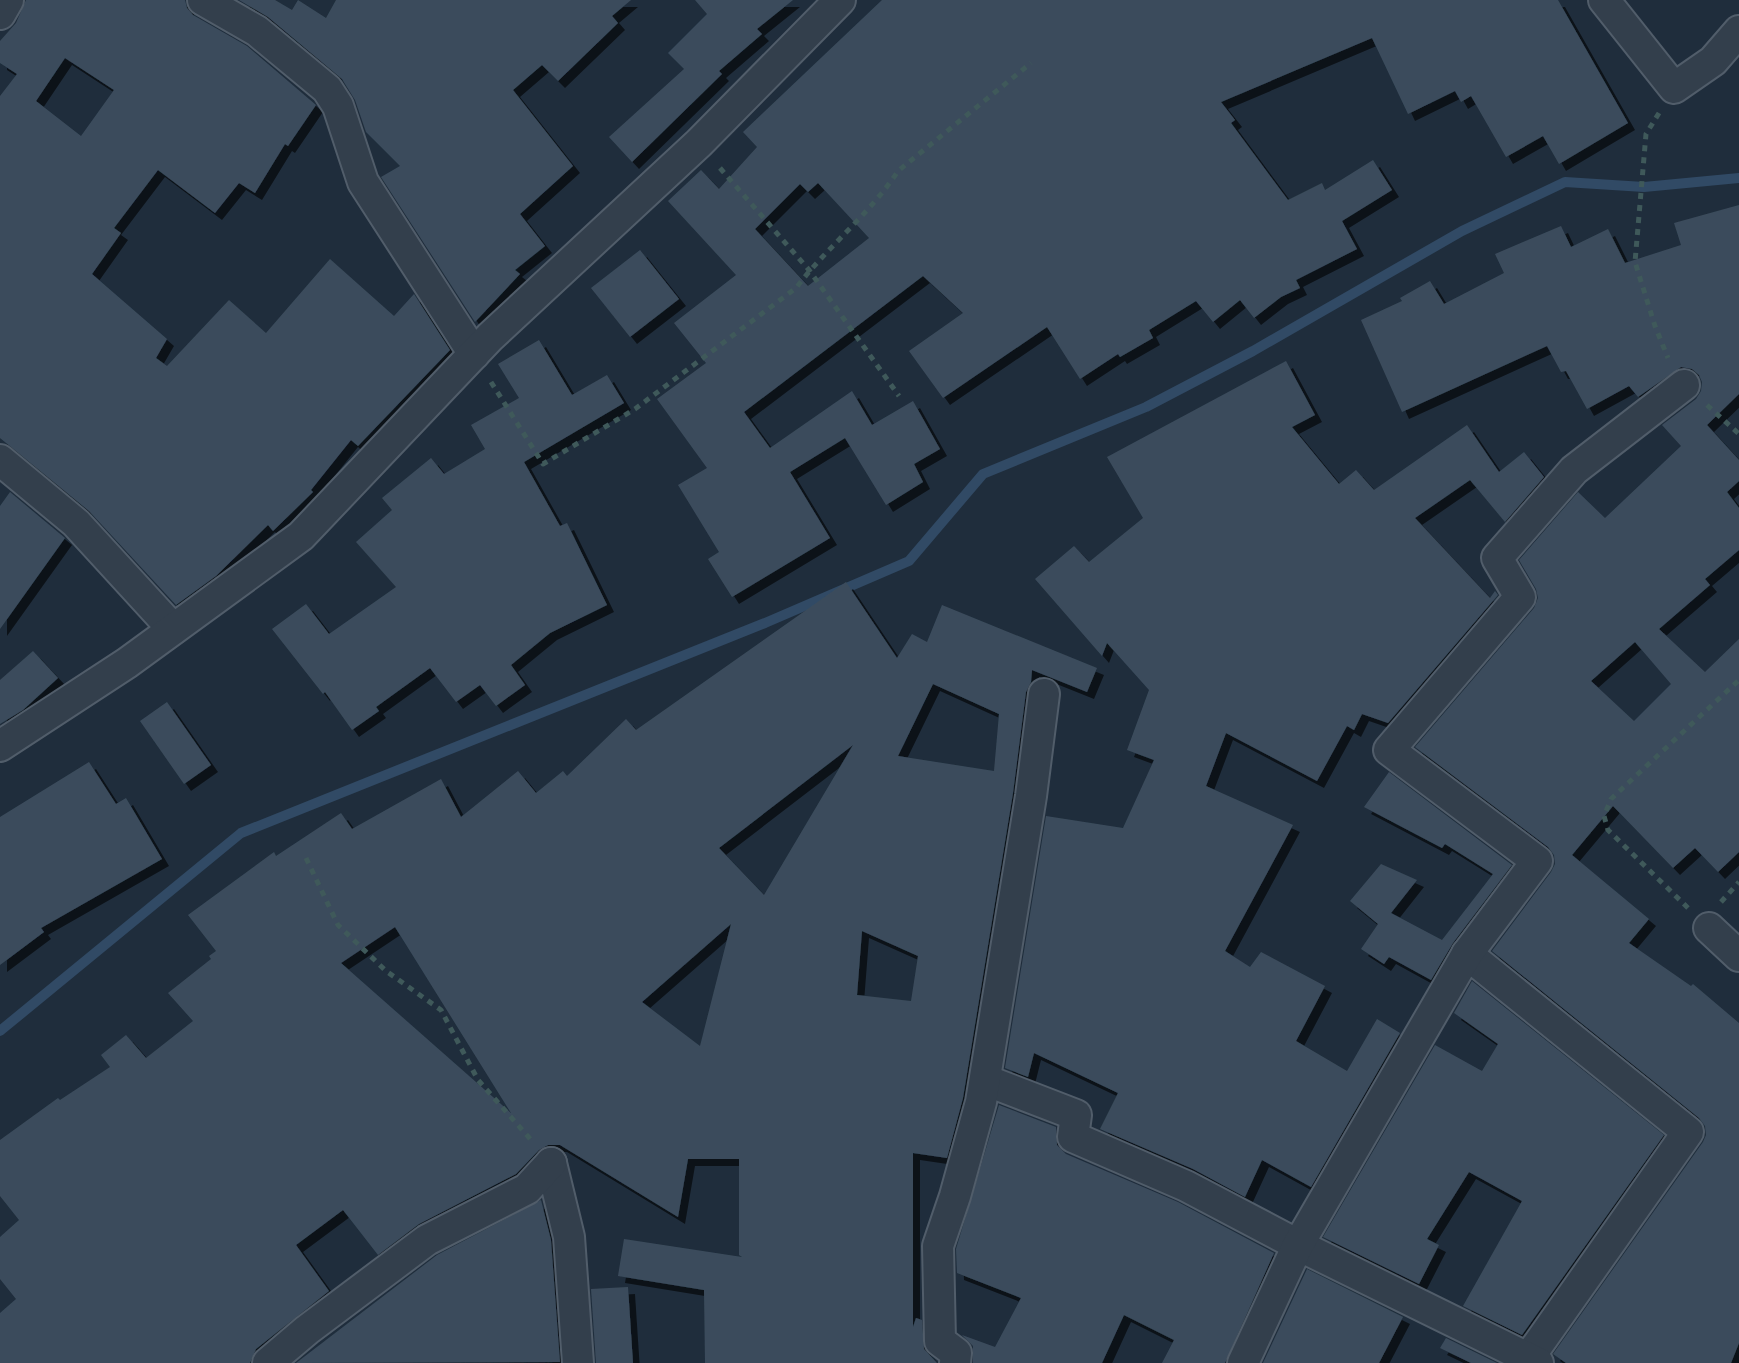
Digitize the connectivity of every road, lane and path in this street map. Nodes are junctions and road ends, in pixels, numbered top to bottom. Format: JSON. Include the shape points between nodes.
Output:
{"nodes":[{"id":1,"x":8,"y":0,"type":"edge"},
{"id":2,"x":203,"y":0,"type":"edge"},
{"id":3,"x":840,"y":0,"type":"edge"},
{"id":4,"x":1604,"y":0,"type":"edge"},
{"id":5,"x":0,"y":14,"type":"edge"},
{"id":6,"x":1739,"y":31,"type":"edge"},
{"id":7,"x":1031,"y":63,"type":"dead end"},
{"id":8,"x":1646,"y":134,"type":"dead end"},
{"id":9,"x":699,"y":143,"type":"junction"},
{"id":10,"x":809,"y":270,"type":"junction"},
{"id":11,"x":474,"y":354,"type":"junction"},
{"id":12,"x":1684,"y":385,"type":"junction"},
{"id":13,"x":899,"y":396,"type":"dead end"},
{"id":14,"x":1739,"y":434,"type":"edge"},
{"id":15,"x":0,"y":460,"type":"edge"},
{"id":16,"x":173,"y":629,"type":"junction"},
{"id":17,"x":1739,"y":680,"type":"edge"},
{"id":18,"x":1044,"y":694,"type":"dead end"},
{"id":19,"x":0,"y":746,"type":"edge"},
{"id":20,"x":306,"y":858,"type":"dead end"},
{"id":21,"x":1709,"y":928,"type":"joint"},
{"id":22,"x":1467,"y":954,"type":"junction"},
{"id":23,"x":1739,"y":956,"type":"edge"},
{"id":24,"x":985,"y":1080,"type":"junction"},
{"id":25,"x":551,"y":1163,"type":"junction"},
{"id":26,"x":1298,"y":1245,"type":"junction"},
{"id":27,"x":1531,"y":1361,"type":"edge"},
{"id":28,"x":268,"y":1363,"type":"edge"},
{"id":29,"x":578,"y":1363,"type":"edge"},
{"id":30,"x":955,"y":1363,"type":"edge"},
{"id":31,"x":1243,"y":1363,"type":"edge"}],
"edges":[{"from":1,"to":5,"type":"street"},
{"from":2,"to":11,"type":"street","via":[[257,31],[327,89],[338,106],[363,182]]},
{"from":3,"to":9,"type":"street"},
{"from":4,"to":6,"type":"street","via":[[1674,88],[1713,61]]},
{"from":7,"to":10,"type":"path","via":[[898,171]]},
{"from":8,"to":12,"type":"path","via":[[1635,262],[1662,345]]},
{"from":9,"to":10,"type":"path"},
{"from":9,"to":11,"type":"street"},
{"from":10,"to":11,"type":"path","via":[[796,288],[635,409],[543,464]]},
{"from":10,"to":13,"type":"path"},
{"from":11,"to":16,"type":"street","via":[[301,536]]},
{"from":12,"to":14,"type":"path"},
{"from":12,"to":22,"type":"street","via":[[1574,470],[1497,558],[1520,597],[1389,750],[1537,861]]},
{"from":15,"to":16,"type":"street","via":[[76,523]]},
{"from":16,"to":19,"type":"street"},
{"from":17,"to":21,"type":"path","via":[[1611,799],[1604,816],[1608,830]]},
{"from":18,"to":24,"type":"street"},
{"from":20,"to":25,"type":"path","via":[[338,925],[386,971],[441,1010],[478,1080]]},
{"from":21,"to":23,"type":"street"},
{"from":22,"to":26,"type":"street"},
{"from":22,"to":27,"type":"street","via":[[1688,1132]]},
{"from":24,"to":26,"type":"street","via":[[1076,1115],[1073,1137],[1186,1186]]},
{"from":24,"to":30,"type":"street","via":[[938,1246],[940,1341],[956,1353]]},
{"from":25,"to":28,"type":"street","via":[[527,1189],[427,1240]]},
{"from":25,"to":29,"type":"street","via":[[569,1237]]},
{"from":26,"to":27,"type":"street"},
{"from":26,"to":31,"type":"street"}]}
